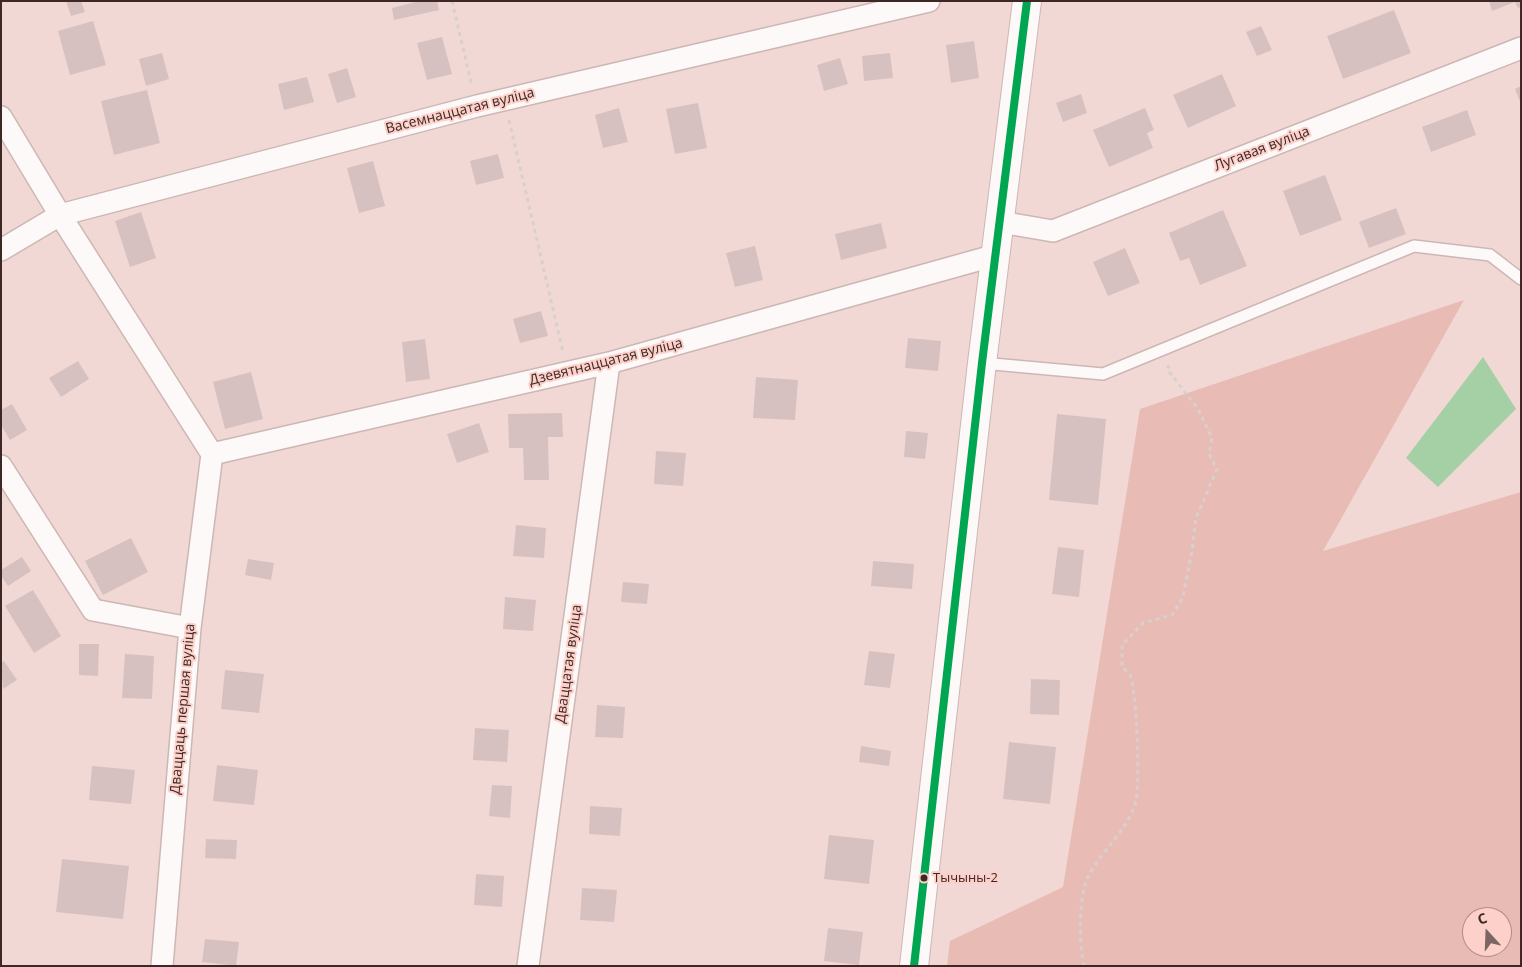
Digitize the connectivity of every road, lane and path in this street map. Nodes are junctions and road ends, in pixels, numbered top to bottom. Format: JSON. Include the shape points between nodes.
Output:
{"nodes":[{"id":1,"x":452,"y":1,"type":"edge"},
{"id":2,"x":929,"y":1,"type":"edge"},
{"id":3,"x":1027,"y":1,"type":"edge"},
{"id":4,"x":1521,"y":48,"type":"edge"},
{"id":5,"x":504,"y":100,"type":"junction"},
{"id":6,"x":477,"y":106,"type":"junction"},
{"id":7,"x":1,"y":117,"type":"edge"},
{"id":8,"x":60,"y":215,"type":"junction"},
{"id":9,"x":1000,"y":222,"type":"junction"},
{"id":10,"x":1,"y":250,"type":"edge"},
{"id":11,"x":996,"y":255,"type":"junction"},
{"id":12,"x":1521,"y":279,"type":"edge"},
{"id":13,"x":1192,"y":337,"type":"junction"},
{"id":14,"x":610,"y":363,"type":"junction"},
{"id":15,"x":982,"y":363,"type":"junction"},
{"id":16,"x":568,"y":372,"type":"junction"},
{"id":17,"x":212,"y":454,"type":"junction"},
{"id":18,"x":1,"y":466,"type":"edge"},
{"id":19,"x":190,"y":628,"type":"junction"},
{"id":20,"x":162,"y":966,"type":"edge"},
{"id":21,"x":528,"y":966,"type":"edge"},
{"id":22,"x":914,"y":966,"type":"edge"},
{"id":23,"x":1084,"y":966,"type":"edge"}],
"edges":[{"from":1,"to":6,"type":"path"},
{"from":2,"to":5,"type":"street","name":"Васемнаццатая вуліца"},
{"from":3,"to":9,"type":"main road"},
{"from":4,"to":9,"type":"street","name":"Лугавая вуліца","via":[[1053,231]]},
{"from":5,"to":6,"type":"street","name":"Васемнаццатая вуліца"},
{"from":5,"to":16,"type":"path"},
{"from":6,"to":8,"type":"street","name":"Васемнаццатая вуліца"},
{"from":7,"to":8,"type":"street"},
{"from":8,"to":10,"type":"street","name":"Васемнаццатая вуліца"},
{"from":8,"to":17,"type":"street"},
{"from":9,"to":11,"type":"main road"},
{"from":11,"to":14,"type":"street","name":"Дзевятнаццатая вуліца"},
{"from":11,"to":15,"type":"main road"},
{"from":12,"to":13,"type":"lane","via":[[1490,255],[1414,246]]},
{"from":13,"to":15,"type":"lane","via":[[1103,374]]},
{"from":13,"to":23,"type":"path","via":[[1167,369],[1198,409],[1212,438],[1209,454],[1217,469],[1196,518],[1183,597],[1172,615],[1143,623],[1122,645],[1122,667],[1130,675],[1136,711],[1136,800],[1123,830],[1088,876],[1083,900],[1081,952]]},
{"from":14,"to":16,"type":"street","name":"Дзевятнаццатая вуліца"},
{"from":14,"to":21,"type":"street","name":"Дваццатая вуліца"},
{"from":15,"to":22,"type":"main road"},
{"from":16,"to":17,"type":"street","name":"Дзевятнаццатая вуліца"},
{"from":17,"to":19,"type":"street","name":"Дваццаць першая вуліца"},
{"from":18,"to":19,"type":"street","via":[[93,610]]},
{"from":19,"to":20,"type":"street","name":"Дваццаць першая вуліца"}]}
